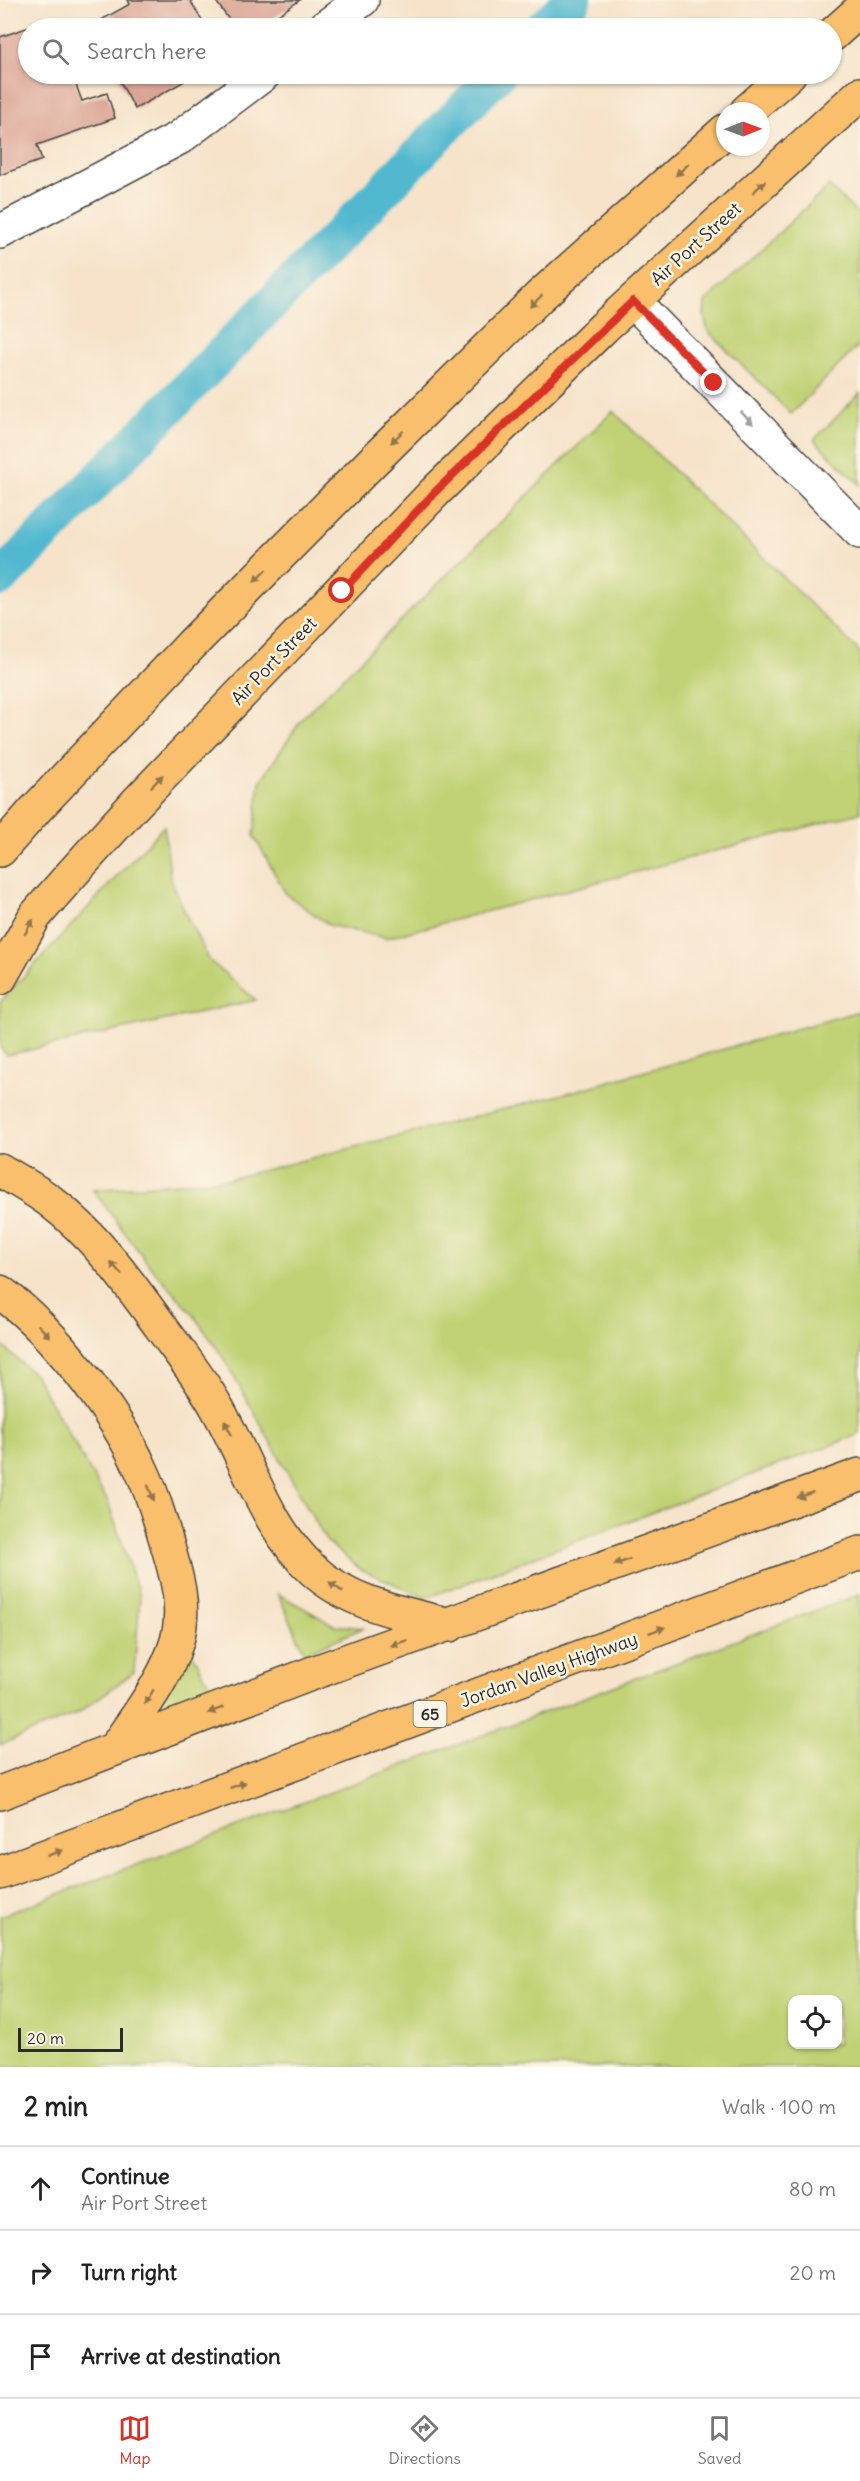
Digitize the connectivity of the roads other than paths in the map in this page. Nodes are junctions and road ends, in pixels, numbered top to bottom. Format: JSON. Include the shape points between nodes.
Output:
{"nodes":[{"id":1,"x":362,"y":0,"type":"edge"},
{"id":2,"x":860,"y":10,"type":"edge"},
{"id":3,"x":338,"y":18,"type":"edge"},
{"id":4,"x":842,"y":26,"type":"edge"},
{"id":5,"x":251,"y":84,"type":"edge"},
{"id":6,"x":778,"y":84,"type":"edge"},
{"id":7,"x":860,"y":94,"type":"edge"},
{"id":8,"x":757,"y":102,"type":"edge"},
{"id":9,"x":716,"y":139,"type":"edge"},
{"id":10,"x":0,"y":232,"type":"edge"},
{"id":11,"x":633,"y":301,"type":"junction"},
{"id":12,"x":860,"y":532,"type":"edge"},
{"id":13,"x":0,"y":850,"type":"edge"},
{"id":14,"x":0,"y":978,"type":"edge"},
{"id":15,"x":0,"y":1170,"type":"edge"},
{"id":16,"x":0,"y":1292,"type":"edge"},
{"id":17,"x":860,"y":1475,"type":"edge"},
{"id":18,"x":860,"y":1552,"type":"edge"},
{"id":19,"x":450,"y":1625,"type":"junction"},
{"id":20,"x":116,"y":1747,"type":"junction"},
{"id":21,"x":0,"y":1793,"type":"edge"},
{"id":22,"x":0,"y":1873,"type":"edge"}],
"edges":[{"from":1,"to":3,"type":"street"},
{"from":2,"to":4,"type":"main road"},
{"from":5,"to":10,"type":"street","via":[[179,138]]},
{"from":6,"to":8,"type":"main road"},
{"from":11,"to":7,"type":"main road","name":"Air Port Street","one_way":true},
{"from":9,"to":13,"type":"main road","one_way":true,"via":[[540,296],[373,461],[191,645]]},
{"from":11,"to":12,"type":"street","one_way":true},
{"from":14,"to":11,"type":"main road","name":"Air Port Street","one_way":true,"via":[[35,916],[136,802],[435,492]]},
{"from":19,"to":15,"type":"main road","one_way":true,"via":[[383,1608],[345,1593],[313,1570],[286,1540],[267,1508],[216,1405],[123,1276],[69,1217]]},
{"from":16,"to":20,"type":"main road","one_way":true,"via":[[50,1337],[114,1421],[141,1467],[179,1584],[181,1614],[177,1641],[158,1683]]},
{"from":17,"to":19,"type":"main road","one_way":true},
{"from":22,"to":18,"type":"main road","name":"Jordan Valley Highway","number":"65","one_way":true},
{"from":19,"to":20,"type":"main road","one_way":true},
{"from":20,"to":21,"type":"main road"}]}
